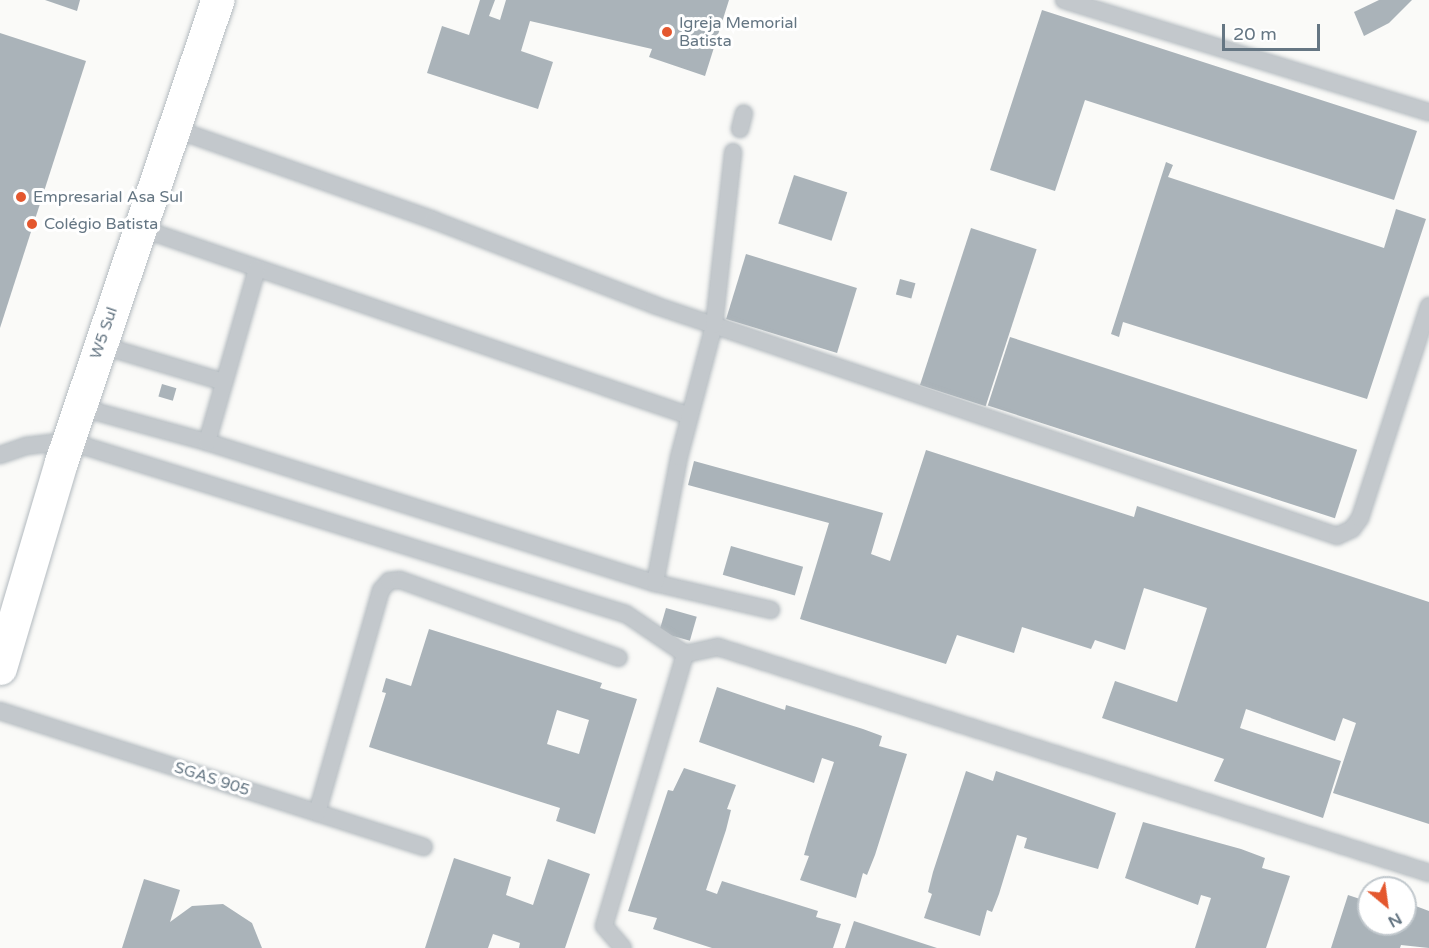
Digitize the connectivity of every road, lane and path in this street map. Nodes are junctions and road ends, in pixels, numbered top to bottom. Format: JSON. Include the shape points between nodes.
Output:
{"nodes":[{"id":1,"x":217,"y":0,"type":"edge"},
{"id":2,"x":1064,"y":0,"type":"edge"},
{"id":3,"x":1429,"y":112,"type":"edge"},
{"id":4,"x":175,"y":129,"type":"junction"},
{"id":5,"x":733,"y":152,"type":"dead end"},
{"id":6,"x":140,"y":228,"type":"junction"},
{"id":7,"x":257,"y":269,"type":"junction"},
{"id":8,"x":1429,"y":306,"type":"edge"},
{"id":9,"x":714,"y":325,"type":"junction"},
{"id":10,"x":100,"y":345,"type":"junction"},
{"id":11,"x":225,"y":382,"type":"junction"},
{"id":12,"x":79,"y":407,"type":"junction"},
{"id":13,"x":690,"y":416,"type":"junction"},
{"id":14,"x":68,"y":441,"type":"junction"},
{"id":15,"x":207,"y":442,"type":"junction"},
{"id":16,"x":0,"y":455,"type":"edge"},
{"id":17,"x":656,"y":583,"type":"junction"},
{"id":18,"x":771,"y":610,"type":"dead end"},
{"id":19,"x":685,"y":654,"type":"junction"},
{"id":20,"x":619,"y":658,"type":"dead end"},
{"id":21,"x":0,"y":668,"type":"edge"},
{"id":22,"x":0,"y":711,"type":"edge"},
{"id":23,"x":317,"y":813,"type":"junction"},
{"id":24,"x":424,"y":847,"type":"dead end"},
{"id":25,"x":1429,"y":873,"type":"edge"},
{"id":26,"x":623,"y":948,"type":"edge"}],
"edges":[{"from":1,"to":4,"type":"main road","name":"W5 Sul"},
{"from":2,"to":3,"type":"lane"},
{"from":4,"to":6,"type":"main road","name":"W5 Sul"},
{"from":4,"to":9,"type":"lane"},
{"from":5,"to":9,"type":"lane"},
{"from":6,"to":7,"type":"lane"},
{"from":6,"to":10,"type":"main road","name":"W5 Sul"},
{"from":7,"to":11,"type":"lane"},
{"from":7,"to":13,"type":"lane"},
{"from":8,"to":9,"type":"lane","via":[[1360,518],[1352,529],[1337,536]]},
{"from":9,"to":13,"type":"lane"},
{"from":10,"to":11,"type":"lane"},
{"from":10,"to":12,"type":"main road","name":"W5 Sul"},
{"from":11,"to":15,"type":"lane"},
{"from":12,"to":14,"type":"main road","name":"W5 Sul"},
{"from":12,"to":15,"type":"lane"},
{"from":13,"to":17,"type":"lane"},
{"from":14,"to":16,"type":"lane","via":[[26,446]]},
{"from":14,"to":19,"type":"lane","via":[[626,614]]},
{"from":14,"to":21,"type":"main road","name":"W5 Sul"},
{"from":15,"to":17,"type":"lane"},
{"from":17,"to":18,"type":"lane"},
{"from":19,"to":25,"type":"lane","via":[[718,647]]},
{"from":19,"to":26,"type":"lane","via":[[604,926]]},
{"from":20,"to":23,"type":"lane","via":[[400,580],[389,581],[381,590]]},
{"from":22,"to":23,"type":"lane","name":"SGAS 905"},
{"from":23,"to":24,"type":"lane","name":"SGAS 905"}]}
